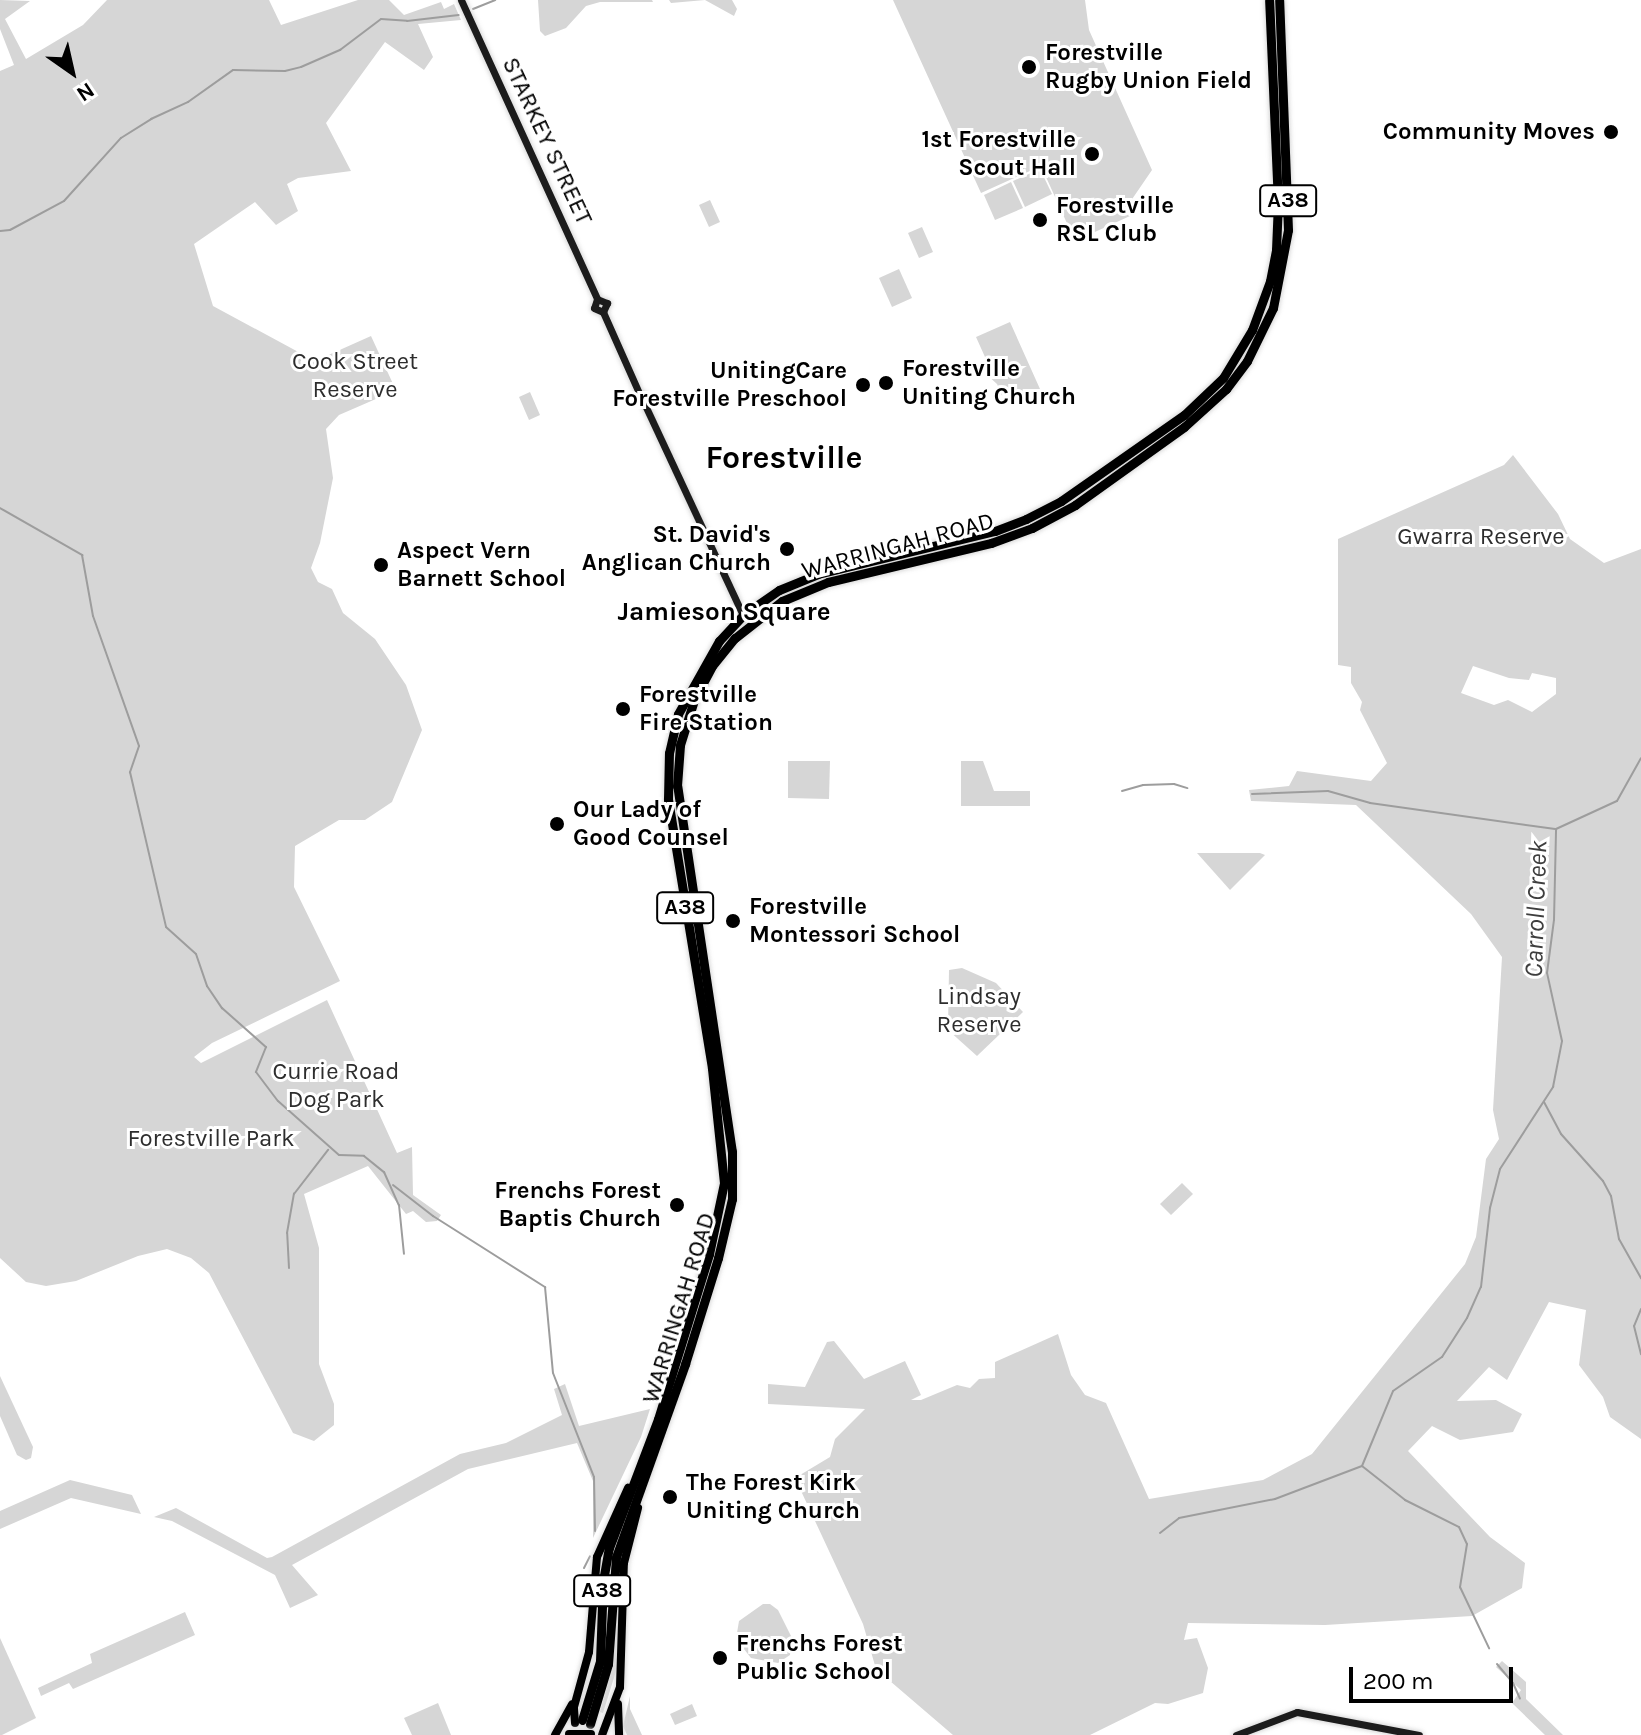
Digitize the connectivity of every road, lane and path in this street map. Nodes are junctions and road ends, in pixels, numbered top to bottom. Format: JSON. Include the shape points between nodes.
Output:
{"nodes":[{"id":1,"x":461,"y":0,"type":"edge"},
{"id":2,"x":1269,"y":0,"type":"edge"},
{"id":3,"x":1279,"y":0,"type":"edge"},
{"id":4,"x":1276,"y":53,"type":"junction"},
{"id":5,"x":746,"y":620,"type":"junction"},
{"id":6,"x":680,"y":1362,"type":"junction"},
{"id":7,"x":641,"y":1466,"type":"junction"},
{"id":8,"x":644,"y":1484,"type":"junction"},
{"id":9,"x":580,"y":1689,"type":"junction"},
{"id":10,"x":619,"y":1695,"type":"junction"},
{"id":11,"x":581,"y":1730,"type":"edge"},
{"id":12,"x":555,"y":1735,"type":"edge"},
{"id":13,"x":602,"y":1735,"type":"edge"},
{"id":14,"x":619,"y":1735,"type":"edge"},
{"id":15,"x":1236,"y":1735,"type":"edge"},
{"id":16,"x":1419,"y":1735,"type":"edge"}],
"edges":[{"from":1,"to":5,"type":"street","name":"STARKEY STREET","via":[[597,299],[594,308],[603,312],[639,393],[636,401],[644,403]]},
{"from":2,"to":4,"type":"highway","name":"WARRINGAH ROAD","number":"A38"},
{"from":3,"to":4,"type":"highway","name":"WARRINGAH ROAD","number":"A38"},
{"from":4,"to":5,"type":"highway","name":"WARRINGAH ROAD","number":"A38","via":[[1288,230],[1279,287],[1226,389],[1068,509],[1004,540],[914,556],[817,586]]},
{"from":5,"to":6,"type":"highway","name":"WARRINGAH ROAD","number":"A38","via":[[694,700],[672,785],[729,1169],[728,1222]]},
{"from":6,"to":7,"type":"highway","name":"WARRINGAH ROAD","number":"A38"},
{"from":6,"to":8,"type":"highway","name":"WARRINGAH ROAD","number":"A38"},
{"from":7,"to":9,"type":"main road","name":"WARRINGAH ROAD","number":"A38","via":[[600,1546]]},
{"from":7,"to":11,"type":"highway","name":"WARRINGAH ROAD","number":"A38","via":[[606,1562],[600,1661]]},
{"from":8,"to":10,"type":"main road","name":"WARRINGAH ROAD","number":"A38","via":[[624,1563]]},
{"from":8,"to":11,"type":"highway","name":"WARRINGAH ROAD","number":"A38","via":[[616,1557],[608,1664]]},
{"from":9,"to":11,"type":"main road","name":"WARRINGAH ROAD","via":[[574,1707]]},
{"from":9,"to":12,"type":"main road","number":"A38"},
{"from":10,"to":13,"type":"main road","name":"WARRINGAH ROAD","number":"A38"},
{"from":10,"to":14,"type":"main road"},
{"from":15,"to":16,"type":"street","via":[[1297,1712]]}]}
